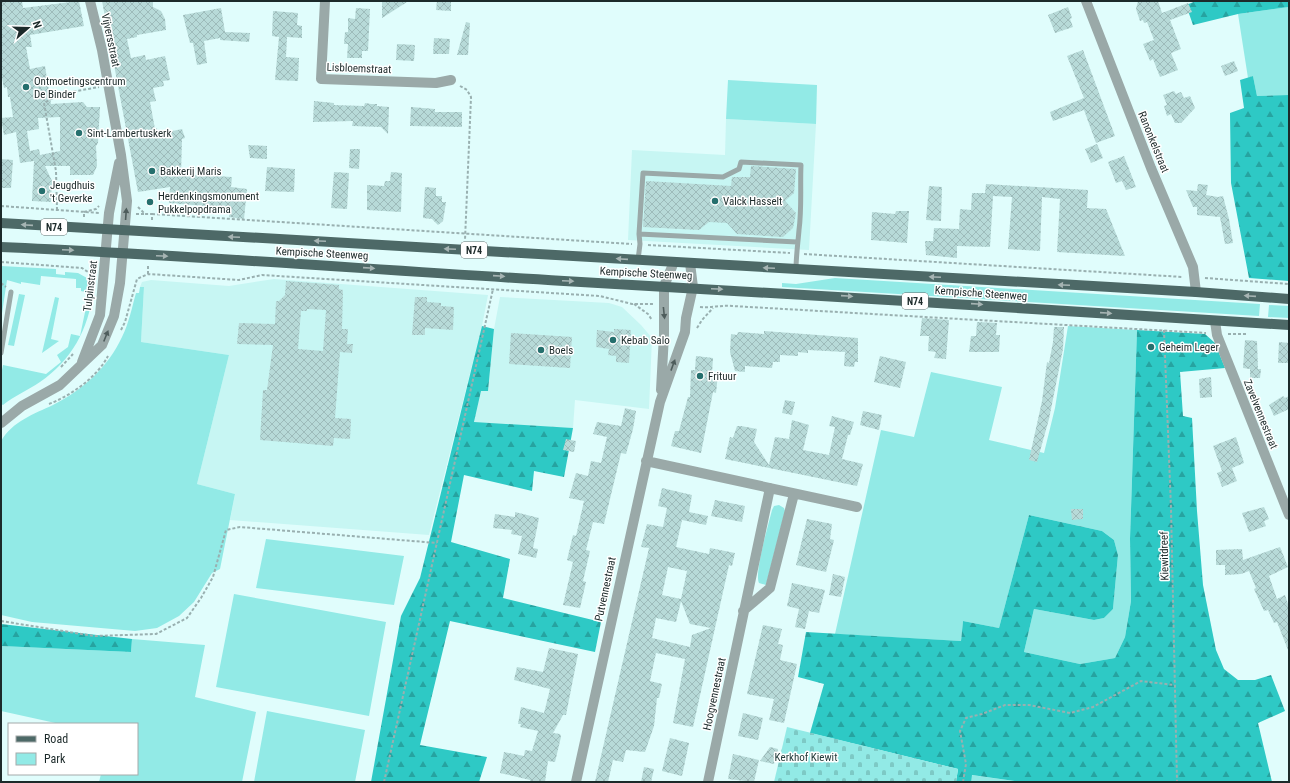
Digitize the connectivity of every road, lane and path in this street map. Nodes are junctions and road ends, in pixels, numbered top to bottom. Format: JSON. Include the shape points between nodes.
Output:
{"nodes":[{"id":1,"x":90,"y":1,"type":"edge"},
{"id":2,"x":325,"y":1,"type":"edge"},
{"id":3,"x":1086,"y":1,"type":"edge"},
{"id":4,"x":451,"y":80,"type":"joint"},
{"id":5,"x":108,"y":86,"type":"junction"},
{"id":6,"x":121,"y":155,"type":"junction"},
{"id":7,"x":103,"y":200,"type":"dead end"},
{"id":8,"x":135,"y":202,"type":"dead end"},
{"id":9,"x":1,"y":206,"type":"edge"},
{"id":10,"x":57,"y":210,"type":"junction"},
{"id":11,"x":84,"y":212,"type":"junction"},
{"id":12,"x":109,"y":213,"type":"junction"},
{"id":13,"x":127,"y":214,"type":"junction"},
{"id":14,"x":145,"y":214,"type":"junction"},
{"id":15,"x":152,"y":214,"type":"junction"},
{"id":16,"x":1,"y":224,"type":"edge"},
{"id":17,"x":84,"y":229,"type":"junction"},
{"id":18,"x":107,"y":230,"type":"junction"},
{"id":19,"x":125,"y":231,"type":"junction"},
{"id":20,"x":151,"y":233,"type":"junction"},
{"id":21,"x":639,"y":234,"type":"junction"},
{"id":22,"x":465,"y":235,"type":"junction"},
{"id":23,"x":798,"y":242,"type":"junction"},
{"id":24,"x":640,"y":244,"type":"junction"},
{"id":25,"x":1,"y":247,"type":"edge"},
{"id":26,"x":465,"y":250,"type":"junction"},
{"id":27,"x":83,"y":251,"type":"junction"},
{"id":28,"x":106,"y":252,"type":"junction"},
{"id":29,"x":124,"y":253,"type":"junction"},
{"id":30,"x":796,"y":254,"type":"junction"},
{"id":31,"x":149,"y":255,"type":"junction"},
{"id":32,"x":638,"y":260,"type":"junction"},
{"id":33,"x":1,"y":262,"type":"edge"},
{"id":34,"x":674,"y":262,"type":"junction"},
{"id":35,"x":690,"y":264,"type":"junction"},
{"id":36,"x":82,"y":268,"type":"junction"},
{"id":37,"x":796,"y":270,"type":"junction"},
{"id":38,"x":148,"y":274,"type":"dead end"},
{"id":39,"x":1195,"y":278,"type":"junction"},
{"id":40,"x":94,"y":282,"type":"dead end"},
{"id":41,"x":1289,"y":284,"type":"edge"},
{"id":42,"x":664,"y":286,"type":"junction"},
{"id":43,"x":693,"y":288,"type":"junction"},
{"id":44,"x":493,"y":289,"type":"dead end"},
{"id":45,"x":11,"y":292,"type":"dead end"},
{"id":46,"x":1196,"y":292,"type":"junction"},
{"id":47,"x":1289,"y":299,"type":"edge"},
{"id":48,"x":1215,"y":321,"type":"junction"},
{"id":49,"x":1289,"y":325,"type":"edge"},
{"id":50,"x":1216,"y":333,"type":"junction"},
{"id":51,"x":1247,"y":334,"type":"dead end"},
{"id":52,"x":76,"y":348,"type":"dead end"},
{"id":53,"x":1,"y":353,"type":"edge"},
{"id":54,"x":81,"y":365,"type":"junction"},
{"id":55,"x":59,"y":370,"type":"dead end"},
{"id":56,"x":660,"y":402,"type":"junction"},
{"id":57,"x":2,"y":419,"type":"edge"},
{"id":58,"x":646,"y":461,"type":"junction"},
{"id":59,"x":770,"y":488,"type":"junction"},
{"id":60,"x":794,"y":494,"type":"junction"},
{"id":61,"x":857,"y":507,"type":"dead end"},
{"id":62,"x":1289,"y":515,"type":"edge"},
{"id":63,"x":437,"y":543,"type":"junction"},
{"id":64,"x":743,"y":611,"type":"junction"},
{"id":65,"x":1,"y":621,"type":"edge"},
{"id":66,"x":1174,"y":685,"type":"junction"},
{"id":67,"x":384,"y":782,"type":"edge"},
{"id":68,"x":576,"y":782,"type":"edge"},
{"id":69,"x":708,"y":782,"type":"edge"},
{"id":70,"x":963,"y":782,"type":"edge"},
{"id":71,"x":1177,"y":782,"type":"edge"}],
"edges":[{"from":1,"to":5,"type":"street","name":"Vijversstraat","via":[[98,28]]},
{"from":2,"to":4,"type":"street","name":"Lisbloemstraat","via":[[321,79],[436,83]]},
{"from":3,"to":39,"type":"street","name":"Ranonkelstraat","via":[[1193,267]]},
{"from":4,"to":22,"type":"path","via":[[467,90],[471,97]]},
{"from":5,"to":6,"type":"street","name":"Vijversstraat"},
{"from":5,"to":10,"type":"path","via":[[60,94],[44,103],[56,171]]},
{"from":6,"to":12,"type":"street","name":"Vijversstraat"},
{"from":6,"to":13,"type":"street","name":"Vijversstraat"},
{"from":7,"to":11,"type":"path","via":[[96,209]]},
{"from":8,"to":14,"type":"path"},
{"from":9,"to":10,"type":"path"},
{"from":10,"to":11,"type":"path"},
{"from":11,"to":12,"type":"path"},
{"from":11,"to":17,"type":"path"},
{"from":12,"to":18,"type":"street","name":"Vijversstraat"},
{"from":13,"to":14,"type":"path"},
{"from":19,"to":13,"type":"street","name":"Vijversstraat","one_way":true},
{"from":14,"to":15,"type":"path"},
{"from":15,"to":20,"type":"path"},
{"from":15,"to":22,"type":"path"},
{"from":17,"to":16,"type":"main road","name":"Kempische Steenweg","number":"N74","one_way":true},
{"from":17,"to":18,"type":"main road","name":"Kempische Steenweg","number":"N74"},
{"from":18,"to":19,"type":"main road","name":"Kempische Steenweg","number":"N74"},
{"from":18,"to":28,"type":"street","name":"Tulpinstraat"},
{"from":19,"to":20,"type":"main road","name":"Kempische Steenweg","number":"N74"},
{"from":19,"to":29,"type":"street","name":"Vijversstraat"},
{"from":26,"to":20,"type":"main road","name":"Kempische Steenweg","number":"N74","one_way":true},
{"from":21,"to":23,"type":"lane"},
{"from":21,"to":23,"type":"lane","via":[[643,173],[723,177],[739,169],[741,162],[802,164]]},
{"from":21,"to":24,"type":"lane"},
{"from":22,"to":24,"type":"path"},
{"from":22,"to":26,"type":"path"},
{"from":23,"to":30,"type":"lane"},
{"from":24,"to":30,"type":"path"},
{"from":24,"to":32,"type":"lane"},
{"from":25,"to":27,"type":"main road","name":"Kempische Steenweg","number":"N74","one_way":true},
{"from":32,"to":26,"type":"main road","name":"Kempische Steenweg","number":"N74","one_way":true},
{"from":27,"to":28,"type":"main road","name":"Kempische Steenweg","number":"N74"},
{"from":27,"to":36,"type":"path"},
{"from":28,"to":29,"type":"main road","name":"Kempische Steenweg","number":"N74"},
{"from":28,"to":54,"type":"street","name":"Tulpinstraat","via":[[100,315]]},
{"from":29,"to":31,"type":"main road","name":"Kempische Steenweg","number":"N74"},
{"from":54,"to":29,"type":"street","name":"Tulpinstraat","one_way":true,"via":[[102,345],[114,316]]},
{"from":30,"to":37,"type":"lane"},
{"from":30,"to":39,"type":"path"},
{"from":31,"to":38,"type":"path"},
{"from":31,"to":42,"type":"main road","name":"Kempische Steenweg","number":"N74","one_way":true},
{"from":32,"to":34,"type":"main road","name":"Kempische Steenweg","number":"N74"},
{"from":33,"to":36,"type":"path"},
{"from":34,"to":35,"type":"main road","name":"Kempische Steenweg","number":"N74"},
{"from":34,"to":42,"type":"street","name":"Putvennestraat"},
{"from":37,"to":35,"type":"main road","name":"Kempische Steenweg","number":"N74","one_way":true},
{"from":35,"to":43,"type":"street","name":"Putvennestraat"},
{"from":36,"to":40,"type":"path"},
{"from":46,"to":37,"type":"main road","name":"Kempische Steenweg","number":"N74","one_way":true},
{"from":39,"to":41,"type":"path"},
{"from":39,"to":46,"type":"street","name":"Ranonkelstraat"},
{"from":42,"to":43,"type":"main road","name":"Kempische Steenweg","number":"N74"},
{"from":42,"to":56,"type":"street","name":"Putvennestraat","one_way":true},
{"from":43,"to":48,"type":"main road","name":"Kempische Steenweg","number":"N74","one_way":true},
{"from":56,"to":43,"type":"street","name":"Putvennestraat","one_way":true,"via":[[682,340]]},
{"from":44,"to":63,"type":"path"},
{"from":45,"to":53,"type":"lane"},
{"from":47,"to":46,"type":"main road","name":"Kempische Steenweg","number":"N74","one_way":true},
{"from":48,"to":49,"type":"main road","name":"Kempische Steenweg","number":"N74"},
{"from":48,"to":50,"type":"street","name":"Zavelvennestraat"},
{"from":50,"to":51,"type":"path"},
{"from":50,"to":62,"type":"street","name":"Zavelvennestraat"},
{"from":50,"to":66,"type":"path","name":"Kiewitdreef","via":[[1164,330]]},
{"from":52,"to":55,"type":"path"},
{"from":54,"to":57,"type":"street","name":"Tulpinstraat","via":[[60,385]]},
{"from":56,"to":58,"type":"street","name":"Putvennestraat"},
{"from":58,"to":59,"type":"street"},
{"from":58,"to":68,"type":"street","name":"Putvennestraat"},
{"from":59,"to":60,"type":"street"},
{"from":59,"to":64,"type":"street","name":"Hoogvennestraat"},
{"from":60,"to":61,"type":"street"},
{"from":60,"to":64,"type":"street","via":[[770,588]]},
{"from":63,"to":65,"type":"path","via":[[240,527],[226,530],[213,577],[187,618],[156,634],[94,636]]},
{"from":63,"to":67,"type":"path"},
{"from":64,"to":69,"type":"street","name":"Hoogvennestraat"},
{"from":66,"to":70,"type":"path","via":[[1141,681],[1093,707],[1070,713],[1029,705],[1005,705],[966,718],[960,731],[966,764]]},
{"from":66,"to":71,"type":"path","name":"Kiewitdreef"}]}
